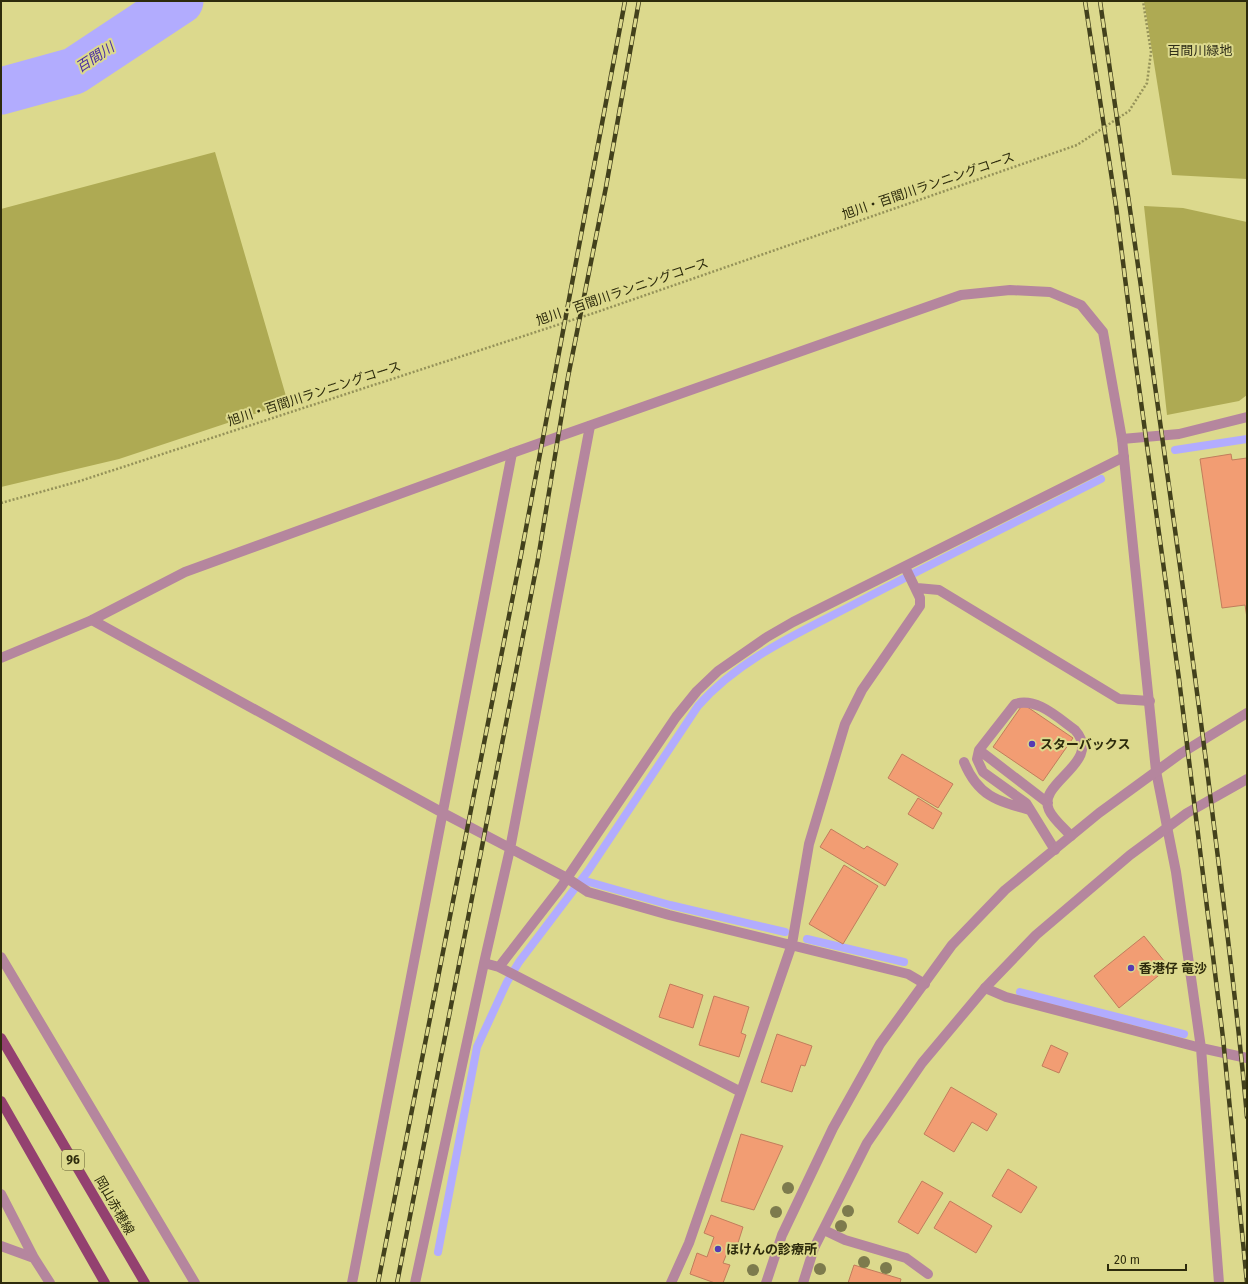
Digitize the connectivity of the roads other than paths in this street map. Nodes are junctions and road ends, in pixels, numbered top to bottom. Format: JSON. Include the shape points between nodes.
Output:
{"nodes":[{"id":1,"x":1247,"y":417,"type":"edge"},
{"id":2,"x":590,"y":426,"type":"junction"},
{"id":3,"x":1122,"y":439,"type":"junction"},
{"id":4,"x":512,"y":452,"type":"junction"},
{"id":5,"x":1124,"y":457,"type":"junction"},
{"id":6,"x":910,"y":576,"type":"junction"},
{"id":7,"x":92,"y":620,"type":"junction"},
{"id":8,"x":1,"y":658,"type":"edge"},
{"id":9,"x":1150,"y":701,"type":"junction"},
{"id":10,"x":1247,"y":713,"type":"edge"},
{"id":11,"x":979,"y":750,"type":"junction"},
{"id":12,"x":964,"y":762,"type":"dead end"},
{"id":13,"x":1156,"y":771,"type":"junction"},
{"id":14,"x":1247,"y":779,"type":"edge"},
{"id":15,"x":1048,"y":804,"type":"junction"},
{"id":16,"x":1030,"y":810,"type":"junction"},
{"id":17,"x":443,"y":813,"type":"junction"},
{"id":18,"x":1167,"y":828,"type":"junction"},
{"id":19,"x":1071,"y":836,"type":"junction"},
{"id":20,"x":510,"y":849,"type":"junction"},
{"id":21,"x":1055,"y":850,"type":"junction"},
{"id":22,"x":570,"y":880,"type":"junction"},
{"id":23,"x":792,"y":944,"type":"junction"},
{"id":24,"x":1,"y":958,"type":"edge"},
{"id":25,"x":484,"y":963,"type":"junction"},
{"id":26,"x":503,"y":969,"type":"junction"},
{"id":27,"x":925,"y":984,"type":"junction"},
{"id":28,"x":985,"y":988,"type":"junction"},
{"id":29,"x":1,"y":1038,"type":"edge"},
{"id":30,"x":1201,"y":1048,"type":"junction"},
{"id":31,"x":1247,"y":1058,"type":"edge"},
{"id":32,"x":741,"y":1092,"type":"junction"},
{"id":33,"x":1,"y":1101,"type":"edge"},
{"id":34,"x":1,"y":1194,"type":"edge"},
{"id":35,"x":824,"y":1230,"type":"junction"},
{"id":36,"x":1,"y":1246,"type":"edge"},
{"id":37,"x":34,"y":1258,"type":"junction"},
{"id":38,"x":928,"y":1274,"type":"dead end"},
{"id":39,"x":50,"y":1283,"type":"edge"},
{"id":40,"x":105,"y":1283,"type":"edge"},
{"id":41,"x":145,"y":1283,"type":"edge"},
{"id":42,"x":195,"y":1283,"type":"edge"},
{"id":43,"x":352,"y":1283,"type":"edge"},
{"id":44,"x":415,"y":1283,"type":"edge"},
{"id":45,"x":671,"y":1283,"type":"edge"},
{"id":46,"x":766,"y":1283,"type":"edge"},
{"id":47,"x":803,"y":1283,"type":"edge"},
{"id":48,"x":1220,"y":1283,"type":"edge"}],
"edges":[{"from":1,"to":3,"type":"street","via":[[1179,434]]},
{"from":2,"to":3,"type":"street","via":[[961,295],[1010,290],[1050,292],[1082,305],[1103,332]]},
{"from":2,"to":4,"type":"street"},
{"from":2,"to":20,"type":"street"},
{"from":3,"to":5,"type":"street"},
{"from":4,"to":7,"type":"street","via":[[185,572]]},
{"from":4,"to":17,"type":"street"},
{"from":5,"to":6,"type":"street"},
{"from":5,"to":9,"type":"street"},
{"from":6,"to":9,"type":"street","via":[[938,590],[1119,699]]},
{"from":6,"to":22,"type":"street","via":[[793,622],[718,671],[697,690],[676,717]]},
{"from":6,"to":23,"type":"street","via":[[920,598],[920,606],[862,690],[845,724],[809,844]]},
{"from":7,"to":8,"type":"street"},
{"from":7,"to":17,"type":"street"},
{"from":9,"to":13,"type":"street"},
{"from":10,"to":13,"type":"street","via":[[1213,732]]},
{"from":11,"to":15,"type":"street"},
{"from":11,"to":15,"type":"street","via":[[1015,704],[1022,702],[1036,704],[1075,730],[1082,742],[1080,758],[1052,791]]},
{"from":11,"to":16,"type":"street","via":[[977,759],[983,772],[1026,803]]},
{"from":12,"to":16,"type":"street","via":[[970,776],[984,793],[1006,804]]},
{"from":13,"to":18,"type":"street"},
{"from":13,"to":19,"type":"street"},
{"from":14,"to":18,"type":"street","via":[[1187,813]]},
{"from":15,"to":19,"type":"street","via":[[1048,809]]},
{"from":16,"to":21,"type":"street"},
{"from":17,"to":20,"type":"street"},
{"from":17,"to":43,"type":"street"},
{"from":18,"to":28,"type":"street","via":[[1130,855],[1036,935]]},
{"from":18,"to":30,"type":"street","via":[[1176,872]]},
{"from":19,"to":21,"type":"street"},
{"from":20,"to":22,"type":"street"},
{"from":20,"to":25,"type":"street"},
{"from":21,"to":27,"type":"street","via":[[1005,890],[952,945]]},
{"from":22,"to":23,"type":"street","via":[[588,892],[669,915]]},
{"from":22,"to":26,"type":"street"},
{"from":23,"to":27,"type":"street","via":[[908,974]]},
{"from":23,"to":32,"type":"street"},
{"from":24,"to":42,"type":"street"},
{"from":25,"to":26,"type":"street"},
{"from":25,"to":44,"type":"street"},
{"from":26,"to":32,"type":"street"},
{"from":27,"to":46,"type":"street","via":[[880,1044],[834,1128],[782,1235]]},
{"from":28,"to":30,"type":"street","via":[[1006,997]]},
{"from":28,"to":35,"type":"street","via":[[922,1063],[867,1143]]},
{"from":29,"to":41,"type":"main road","name":"岡山赤穂線","number":"96"},
{"from":30,"to":31,"type":"street"},
{"from":30,"to":48,"type":"street"},
{"from":32,"to":45,"type":"street","via":[[689,1243]]},
{"from":33,"to":40,"type":"main road","number":"96"},
{"from":34,"to":37,"type":"street"},
{"from":35,"to":38,"type":"street","via":[[846,1240],[906,1258]]},
{"from":35,"to":47,"type":"street","via":[[814,1248]]},
{"from":36,"to":37,"type":"street"},
{"from":37,"to":39,"type":"street"}]}
